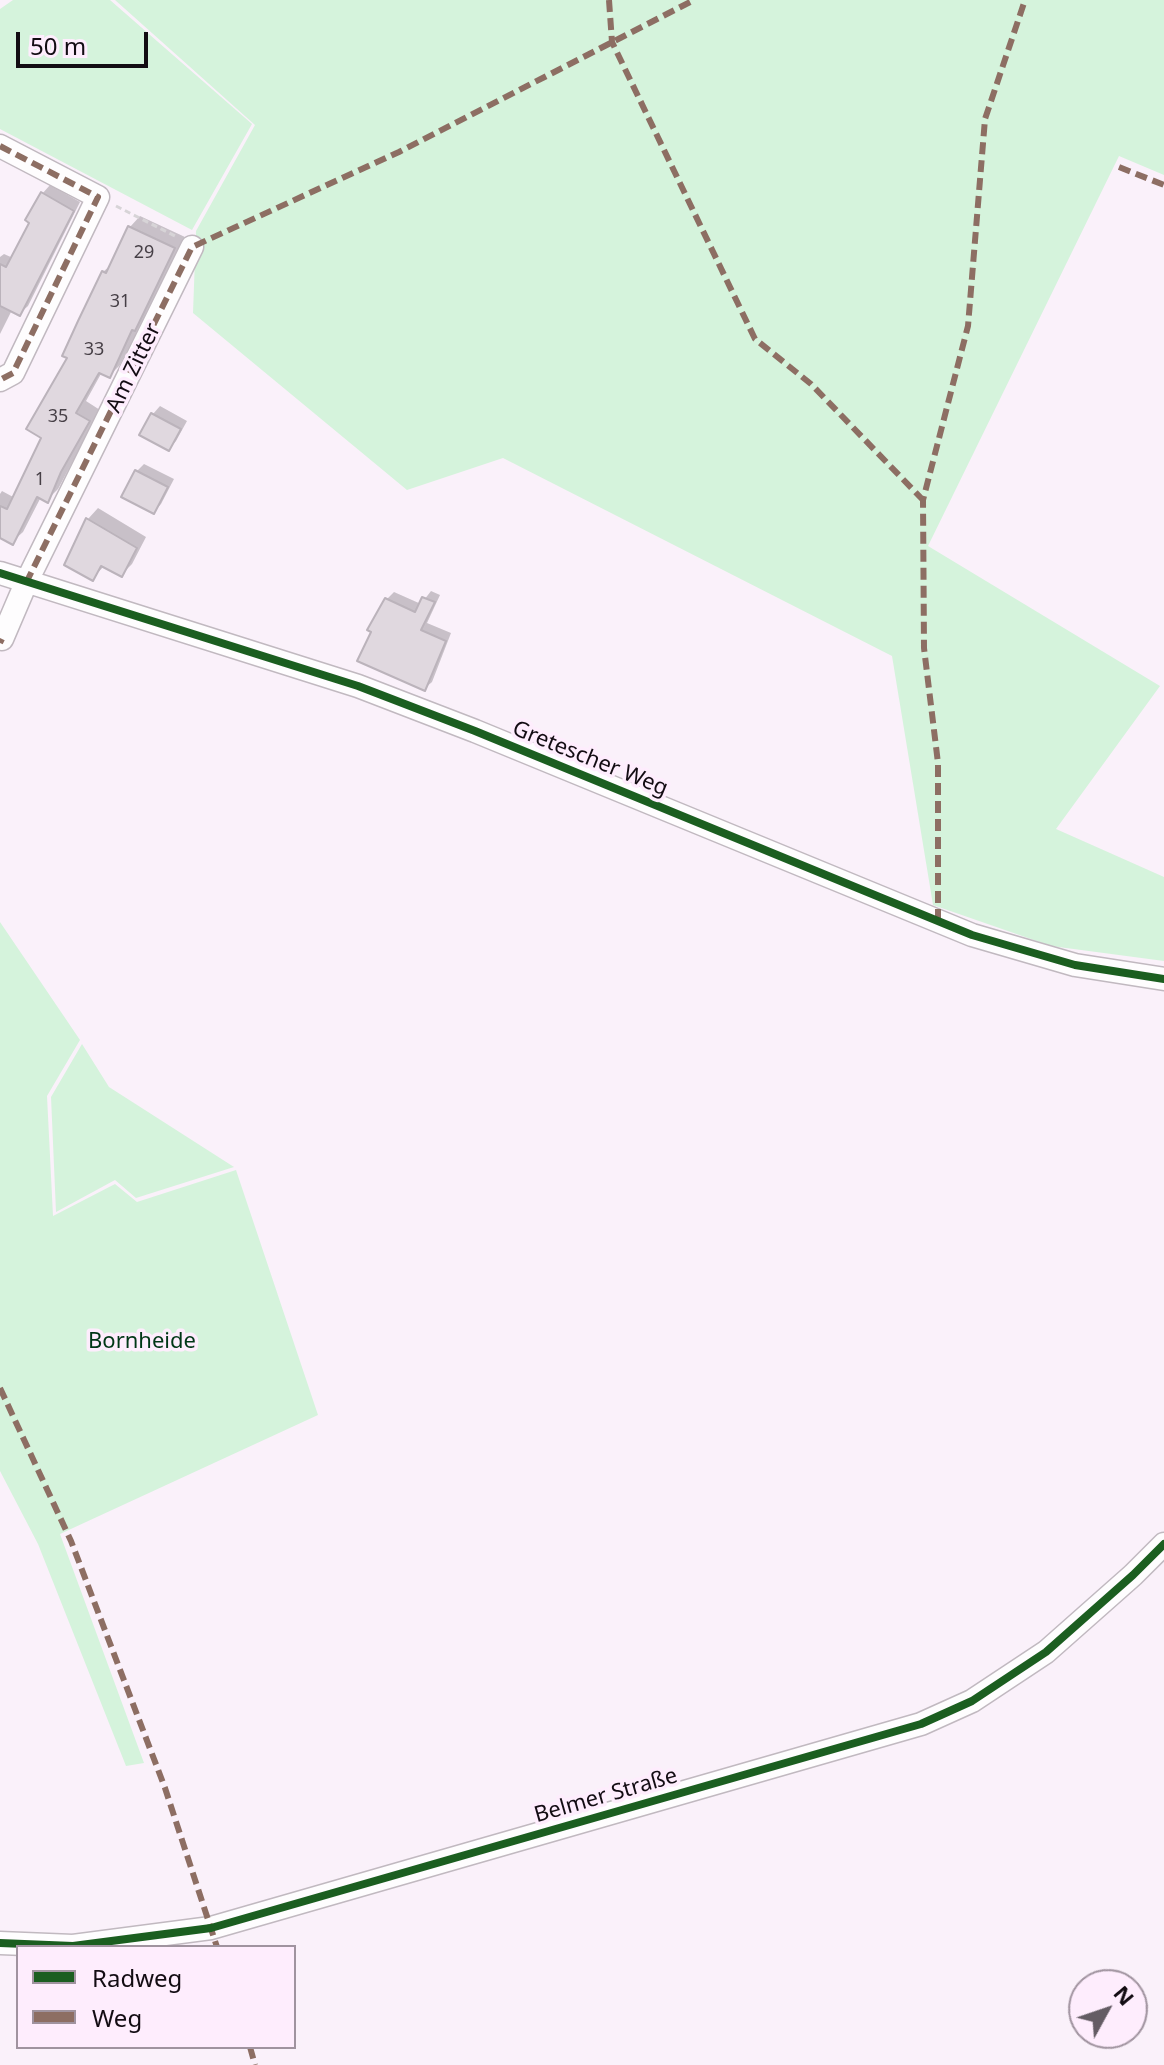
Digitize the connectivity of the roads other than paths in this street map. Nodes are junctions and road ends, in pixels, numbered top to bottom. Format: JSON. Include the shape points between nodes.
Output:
{"nodes":[{"id":1,"x":0,"y":146,"type":"edge"},
{"id":2,"x":192,"y":247,"type":"road end"},
{"id":3,"x":0,"y":380,"type":"edge"},
{"id":4,"x":0,"y":573,"type":"edge"},
{"id":5,"x":26,"y":583,"type":"junction"},
{"id":6,"x":2,"y":639,"type":"dead end"},
{"id":7,"x":1164,"y":979,"type":"edge"},
{"id":8,"x":1164,"y":1544,"type":"edge"},
{"id":9,"x":0,"y":1943,"type":"edge"},
{"id":10,"x":49,"y":1945,"type":"edge"},
{"id":11,"x":81,"y":1945,"type":"edge"}],
"edges":[{"from":1,"to":3,"type":"street","via":[[98,197],[13,373]]},
{"from":2,"to":5,"type":"street","name":"Am Zitter"},
{"from":4,"to":5,"type":"street","name":"Gretescher Weg"},
{"from":5,"to":6,"type":"street","name":"Am Zitter"},
{"from":5,"to":7,"type":"street","name":"Gretescher Weg","via":[[358,686],[972,935],[1075,965]]},
{"from":8,"to":11,"type":"street","name":"Belmer Straße","via":[[1046,1652],[972,1701],[921,1724],[211,1928]]},
{"from":9,"to":10,"type":"street","name":"Belmer Straße"}]}
